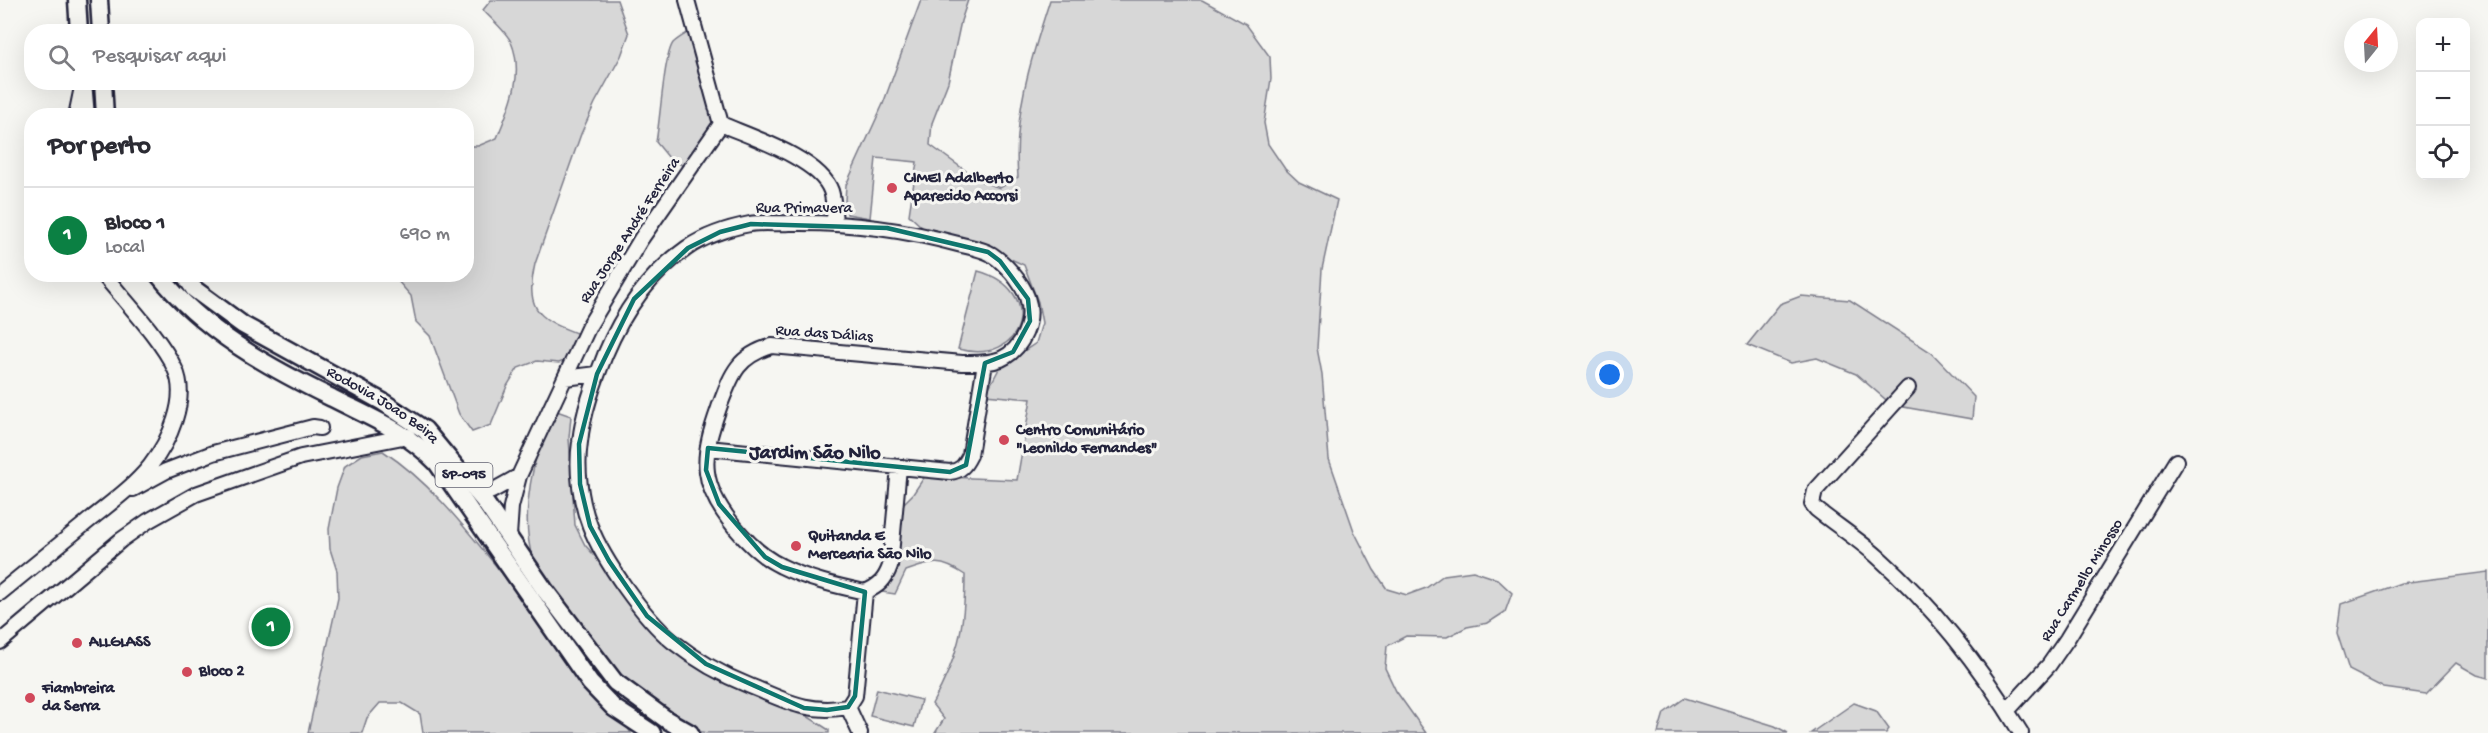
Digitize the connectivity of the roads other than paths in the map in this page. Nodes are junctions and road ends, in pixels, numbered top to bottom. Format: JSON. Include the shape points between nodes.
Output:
{"nodes":[{"id":1,"x":77,"y":0,"type":"edge"},
{"id":2,"x":99,"y":0,"type":"edge"},
{"id":3,"x":687,"y":0,"type":"edge"},
{"id":4,"x":79,"y":24,"type":"edge"},
{"id":5,"x":100,"y":24,"type":"edge"},
{"id":6,"x":82,"y":90,"type":"edge"},
{"id":7,"x":84,"y":90,"type":"edge"},
{"id":8,"x":103,"y":90,"type":"edge"},
{"id":9,"x":78,"y":108,"type":"edge"},
{"id":10,"x":85,"y":108,"type":"edge"},
{"id":11,"x":105,"y":108,"type":"edge"},
{"id":12,"x":721,"y":124,"type":"junction"},
{"id":13,"x":835,"y":223,"type":"junction"},
{"id":14,"x":109,"y":282,"type":"edge"},
{"id":15,"x":164,"y":282,"type":"edge"},
{"id":16,"x":189,"y":282,"type":"edge"},
{"id":17,"x":985,"y":363,"type":"junction"},
{"id":18,"x":597,"y":374,"type":"junction"},
{"id":19,"x":565,"y":378,"type":"junction"},
{"id":20,"x":1908,"y":388,"type":"dead end"},
{"id":21,"x":320,"y":428,"type":"dead end"},
{"id":22,"x":408,"y":436,"type":"junction"},
{"id":23,"x":708,"y":448,"type":"junction"},
{"id":24,"x":2176,"y":461,"type":"dead end"},
{"id":25,"x":899,"y":467,"type":"junction"},
{"id":26,"x":519,"y":476,"type":"junction"},
{"id":27,"x":479,"y":494,"type":"junction"},
{"id":28,"x":117,"y":498,"type":"junction"},
{"id":29,"x":509,"y":536,"type":"junction"},
{"id":30,"x":865,"y":592,"type":"junction"},
{"id":31,"x":0,"y":593,"type":"edge"},
{"id":32,"x":0,"y":642,"type":"edge"},
{"id":33,"x":848,"y":707,"type":"junction"},
{"id":34,"x":2007,"y":711,"type":"junction"},
{"id":35,"x":652,"y":733,"type":"edge"},
{"id":36,"x":690,"y":733,"type":"edge"},
{"id":37,"x":860,"y":733,"type":"edge"},
{"id":38,"x":2021,"y":733,"type":"edge"}],
"edges":[{"from":1,"to":4,"type":"main road"},
{"from":2,"to":5,"type":"main road"},
{"from":3,"to":12,"type":"street"},
{"from":6,"to":9,"type":"street"},
{"from":7,"to":10,"type":"main road"},
{"from":8,"to":11,"type":"main road"},
{"from":12,"to":13,"type":"street","via":[[805,161],[820,172],[831,190]]},
{"from":12,"to":19,"type":"street","name":"Rua Jorge André Ferreira","via":[[641,239],[589,326]]},
{"from":13,"to":17,"type":"street","name":"Rua Primavera","via":[[887,228],[941,240],[988,252],[1000,261],[1020,283],[1028,299],[1030,321],[1013,352]]},
{"from":13,"to":18,"type":"street","name":"Rua Primavera","via":[[751,224],[720,232],[688,248],[634,299]]},
{"from":14,"to":28,"type":"street","via":[[166,352],[176,370],[180,391],[165,444],[150,467]]},
{"from":15,"to":22,"type":"main road","name":"Rodovia João Beira","number":"SP-095","via":[[218,334],[268,365]]},
{"from":16,"to":27,"type":"main road","name":"Rodovia João Beira","number":"SP-095","via":[[243,325],[383,402],[425,430]]},
{"from":17,"to":23,"type":"street","name":"Rua das Dálias","via":[[772,346],[753,352],[738,366],[713,423]]},
{"from":17,"to":25,"type":"street","via":[[966,465],[950,472]]},
{"from":18,"to":19,"type":"street"},
{"from":18,"to":33,"type":"street","name":"Rua Primavera","via":[[579,444],[580,484],[590,526],[647,616],[670,640],[731,678],[804,708]]},
{"from":19,"to":26,"type":"street","name":"Rua Jorge André Ferreira"},
{"from":20,"to":34,"type":"street","via":[[1815,491],[1812,504],[1876,555],[1947,629]]},
{"from":21,"to":28,"type":"street","via":[[213,453],[166,471]]},
{"from":22,"to":32,"type":"street","via":[[301,457],[196,494],[121,540]]},
{"from":22,"to":35,"type":"main road","name":"Rodovia João Beira","number":"SP-095","via":[[437,463],[590,683],[614,708]]},
{"from":23,"to":25,"type":"street"},
{"from":23,"to":30,"type":"street","name":"Rua das Dálias","via":[[706,470],[719,504],[765,557],[782,567]]},
{"from":24,"to":34,"type":"street","name":"Rua Carmello Minosso","via":[[2067,639]]},
{"from":25,"to":30,"type":"street","via":[[890,566],[885,578]]},
{"from":26,"to":27,"type":"street"},
{"from":26,"to":29,"type":"street","name":"Rua Jorge André Ferreira"},
{"from":27,"to":29,"type":"main road","name":"Rodovia João Beira","number":"SP-095"},
{"from":28,"to":31,"type":"street"},
{"from":29,"to":36,"type":"main road","name":"Rodovia João Beira","number":"SP-095","via":[[615,682]]},
{"from":30,"to":33,"type":"street","via":[[855,696]]},
{"from":33,"to":37,"type":"street"},
{"from":34,"to":38,"type":"street"}]}
